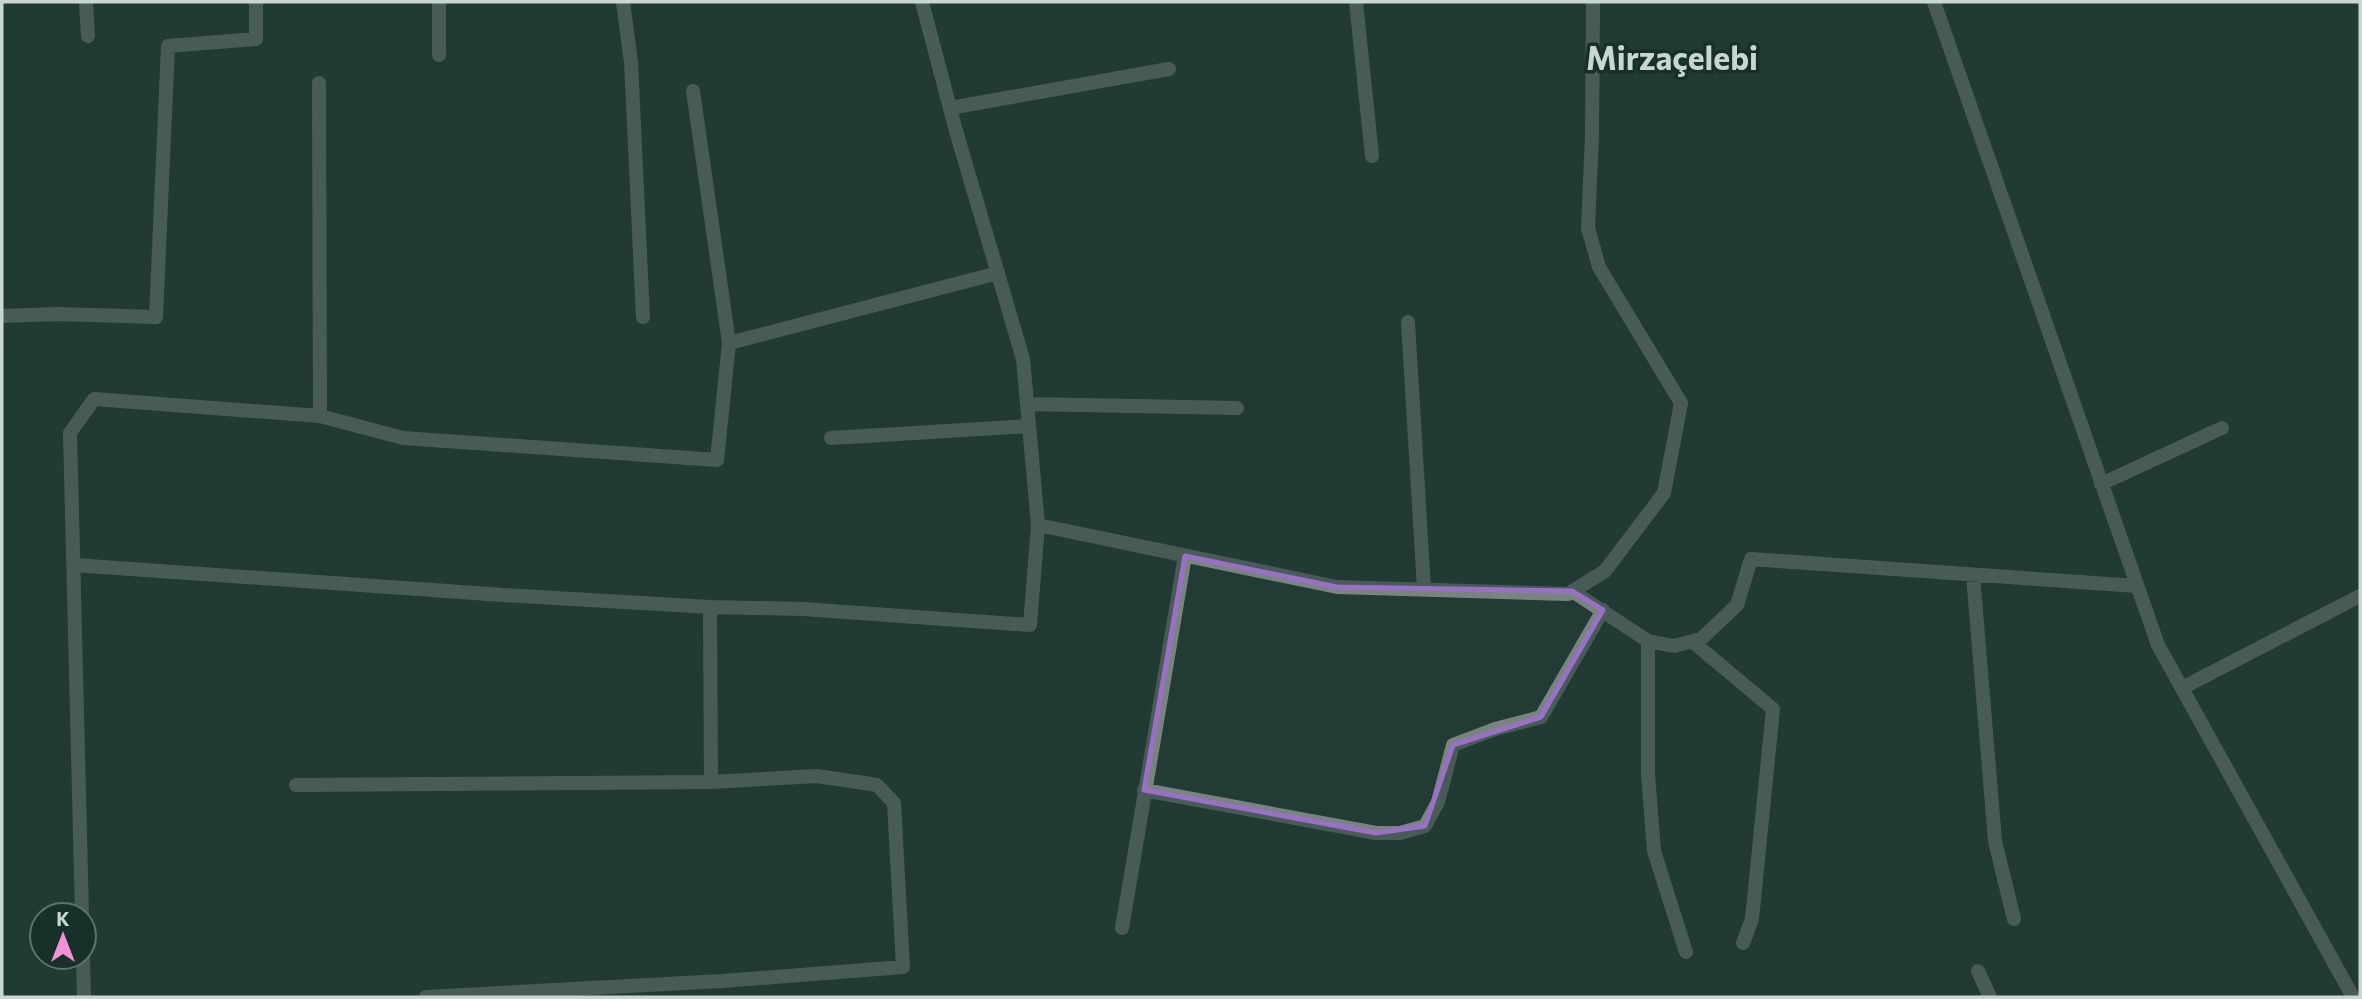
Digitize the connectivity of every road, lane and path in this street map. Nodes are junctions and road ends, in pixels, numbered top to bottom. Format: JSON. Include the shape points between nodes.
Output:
{"nodes":[{"id":1,"x":86,"y":2,"type":"edge"},
{"id":2,"x":256,"y":2,"type":"edge"},
{"id":3,"x":439,"y":2,"type":"edge"},
{"id":4,"x":624,"y":2,"type":"edge"},
{"id":5,"x":922,"y":2,"type":"edge"},
{"id":6,"x":1356,"y":2,"type":"edge"},
{"id":7,"x":1593,"y":2,"type":"edge"},
{"id":8,"x":1934,"y":2,"type":"edge"},
{"id":9,"x":88,"y":36,"type":"dead end"},
{"id":10,"x":439,"y":55,"type":"dead end"},
{"id":11,"x":1169,"y":69,"type":"dead end"},
{"id":12,"x":319,"y":83,"type":"dead end"},
{"id":13,"x":693,"y":92,"type":"dead end"},
{"id":14,"x":950,"y":108,"type":"junction"},
{"id":15,"x":1372,"y":156,"type":"dead end"},
{"id":16,"x":998,"y":273,"type":"junction"},
{"id":17,"x":2,"y":316,"type":"edge"},
{"id":18,"x":643,"y":317,"type":"dead end"},
{"id":19,"x":1408,"y":322,"type":"dead end"},
{"id":20,"x":729,"y":343,"type":"junction"},
{"id":21,"x":1027,"y":404,"type":"junction"},
{"id":22,"x":1237,"y":408,"type":"dead end"},
{"id":23,"x":320,"y":416,"type":"junction"},
{"id":24,"x":1029,"y":426,"type":"junction"},
{"id":25,"x":2222,"y":428,"type":"dead end"},
{"id":26,"x":831,"y":438,"type":"dead end"},
{"id":27,"x":2101,"y":484,"type":"junction"},
{"id":28,"x":1038,"y":525,"type":"junction"},
{"id":29,"x":1185,"y":556,"type":"junction"},
{"id":30,"x":74,"y":565,"type":"junction"},
{"id":31,"x":1973,"y":575,"type":"junction"},
{"id":32,"x":2137,"y":586,"type":"junction"},
{"id":33,"x":1424,"y":589,"type":"junction"},
{"id":34,"x":1573,"y":591,"type":"junction"},
{"id":35,"x":2360,"y":596,"type":"edge"},
{"id":36,"x":710,"y":607,"type":"junction"},
{"id":37,"x":1602,"y":610,"type":"junction"},
{"id":38,"x":1648,"y":641,"type":"junction"},
{"id":39,"x":1693,"y":642,"type":"junction"},
{"id":40,"x":2182,"y":688,"type":"junction"},
{"id":41,"x":711,"y":782,"type":"junction"},
{"id":42,"x":296,"y":785,"type":"dead end"},
{"id":43,"x":1144,"y":790,"type":"junction"},
{"id":44,"x":82,"y":901,"type":"edge"},
{"id":45,"x":2014,"y":919,"type":"dead end"},
{"id":46,"x":1122,"y":928,"type":"dead end"},
{"id":47,"x":1743,"y":943,"type":"dead end"},
{"id":48,"x":1686,"y":952,"type":"dead end"},
{"id":49,"x":83,"y":971,"type":"edge"},
{"id":50,"x":1978,"y":971,"type":"dead end"},
{"id":51,"x":83,"y":997,"type":"edge"},
{"id":52,"x":426,"y":997,"type":"edge"},
{"id":53,"x":1990,"y":997,"type":"edge"},
{"id":54,"x":2353,"y":997,"type":"edge"}],
"edges":[{"from":1,"to":9,"type":"street"},
{"from":2,"to":17,"type":"street","via":[[256,39],[168,46],[156,317]]},
{"from":3,"to":10,"type":"street"},
{"from":4,"to":18,"type":"street"},
{"from":5,"to":14,"type":"street"},
{"from":6,"to":15,"type":"street"},
{"from":7,"to":34,"type":"street","via":[[1588,228],[1599,267],[1681,403],[1664,493],[1605,571]]},
{"from":8,"to":27,"type":"street"},
{"from":11,"to":14,"type":"street"},
{"from":12,"to":23,"type":"street"},
{"from":13,"to":20,"type":"street"},
{"from":14,"to":16,"type":"street"},
{"from":16,"to":20,"type":"street"},
{"from":16,"to":21,"type":"street","via":[[1023,359]]},
{"from":19,"to":33,"type":"street"},
{"from":20,"to":23,"type":"street","via":[[717,460],[403,438]]},
{"from":21,"to":22,"type":"street"},
{"from":21,"to":24,"type":"street"},
{"from":23,"to":30,"type":"street","via":[[94,399],[70,433]]},
{"from":24,"to":26,"type":"street"},
{"from":24,"to":28,"type":"street"},
{"from":25,"to":27,"type":"street"},
{"from":27,"to":32,"type":"street"},
{"from":28,"to":29,"type":"street"},
{"from":28,"to":36,"type":"street","via":[[1030,625]]},
{"from":29,"to":33,"type":"street","via":[[1337,587]]},
{"from":29,"to":43,"type":"street"},
{"from":30,"to":36,"type":"street"},
{"from":30,"to":44,"type":"street"},
{"from":31,"to":32,"type":"street"},
{"from":31,"to":39,"type":"street","via":[[1751,559],[1737,606]]},
{"from":31,"to":45,"type":"street","via":[[1995,841]]},
{"from":32,"to":40,"type":"street","via":[[2158,645]]},
{"from":33,"to":34,"type":"street"},
{"from":34,"to":37,"type":"street"},
{"from":35,"to":40,"type":"street"},
{"from":36,"to":41,"type":"street"},
{"from":37,"to":38,"type":"street"},
{"from":37,"to":43,"type":"street","via":[[1541,717],[1453,745],[1438,802],[1425,826],[1376,833]]},
{"from":38,"to":39,"type":"street","via":[[1674,646]]},
{"from":38,"to":48,"type":"street","via":[[1648,774],[1654,852]]},
{"from":39,"to":47,"type":"street","via":[[1773,709],[1752,919]]},
{"from":40,"to":54,"type":"street"},
{"from":41,"to":42,"type":"street"},
{"from":41,"to":52,"type":"street","via":[[817,776],[877,785],[894,803],[903,967]]},
{"from":43,"to":46,"type":"street"},
{"from":49,"to":51,"type":"street"},
{"from":50,"to":53,"type":"street"}]}
